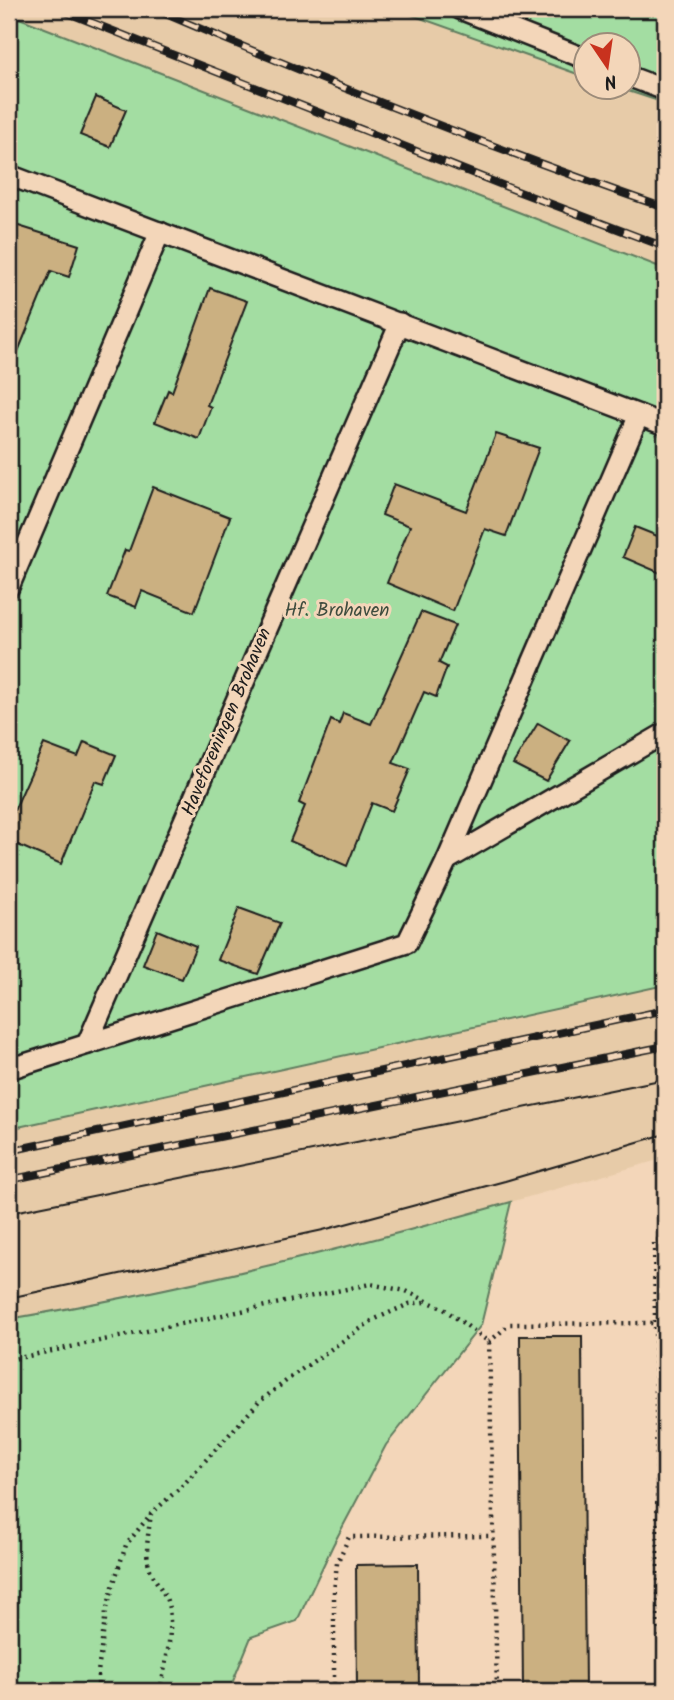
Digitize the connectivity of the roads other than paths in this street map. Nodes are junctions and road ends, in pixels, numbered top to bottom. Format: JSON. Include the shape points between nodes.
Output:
{"nodes":[{"id":1,"x":460,"y":9,"type":"edge"},
{"id":2,"x":572,"y":53,"type":"edge"},
{"id":3,"x":642,"y":81,"type":"edge"},
{"id":4,"x":665,"y":90,"type":"edge"},
{"id":5,"x":9,"y":175,"type":"edge"},
{"id":6,"x":160,"y":232,"type":"junction"},
{"id":7,"x":400,"y":323,"type":"junction"},
{"id":8,"x":639,"y":415,"type":"junction"},
{"id":9,"x":665,"y":425,"type":"edge"},
{"id":10,"x":9,"y":587,"type":"edge"},
{"id":11,"x":665,"y":733,"type":"edge"},
{"id":12,"x":447,"y":860,"type":"junction"},
{"id":13,"x":87,"y":1044,"type":"junction"},
{"id":14,"x":9,"y":1069,"type":"edge"}],
"edges":[{"from":1,"to":2,"type":"lane"},
{"from":3,"to":4,"type":"lane"},
{"from":5,"to":6,"type":"lane"},
{"from":6,"to":7,"type":"lane"},
{"from":6,"to":10,"type":"lane"},
{"from":7,"to":8,"type":"lane"},
{"from":7,"to":13,"type":"lane","name":"Haveforeningen Brohaven"},
{"from":8,"to":9,"type":"lane"},
{"from":8,"to":12,"type":"lane"},
{"from":11,"to":12,"type":"lane"},
{"from":12,"to":13,"type":"lane","via":[[407,943]]},
{"from":13,"to":14,"type":"lane"}]}
